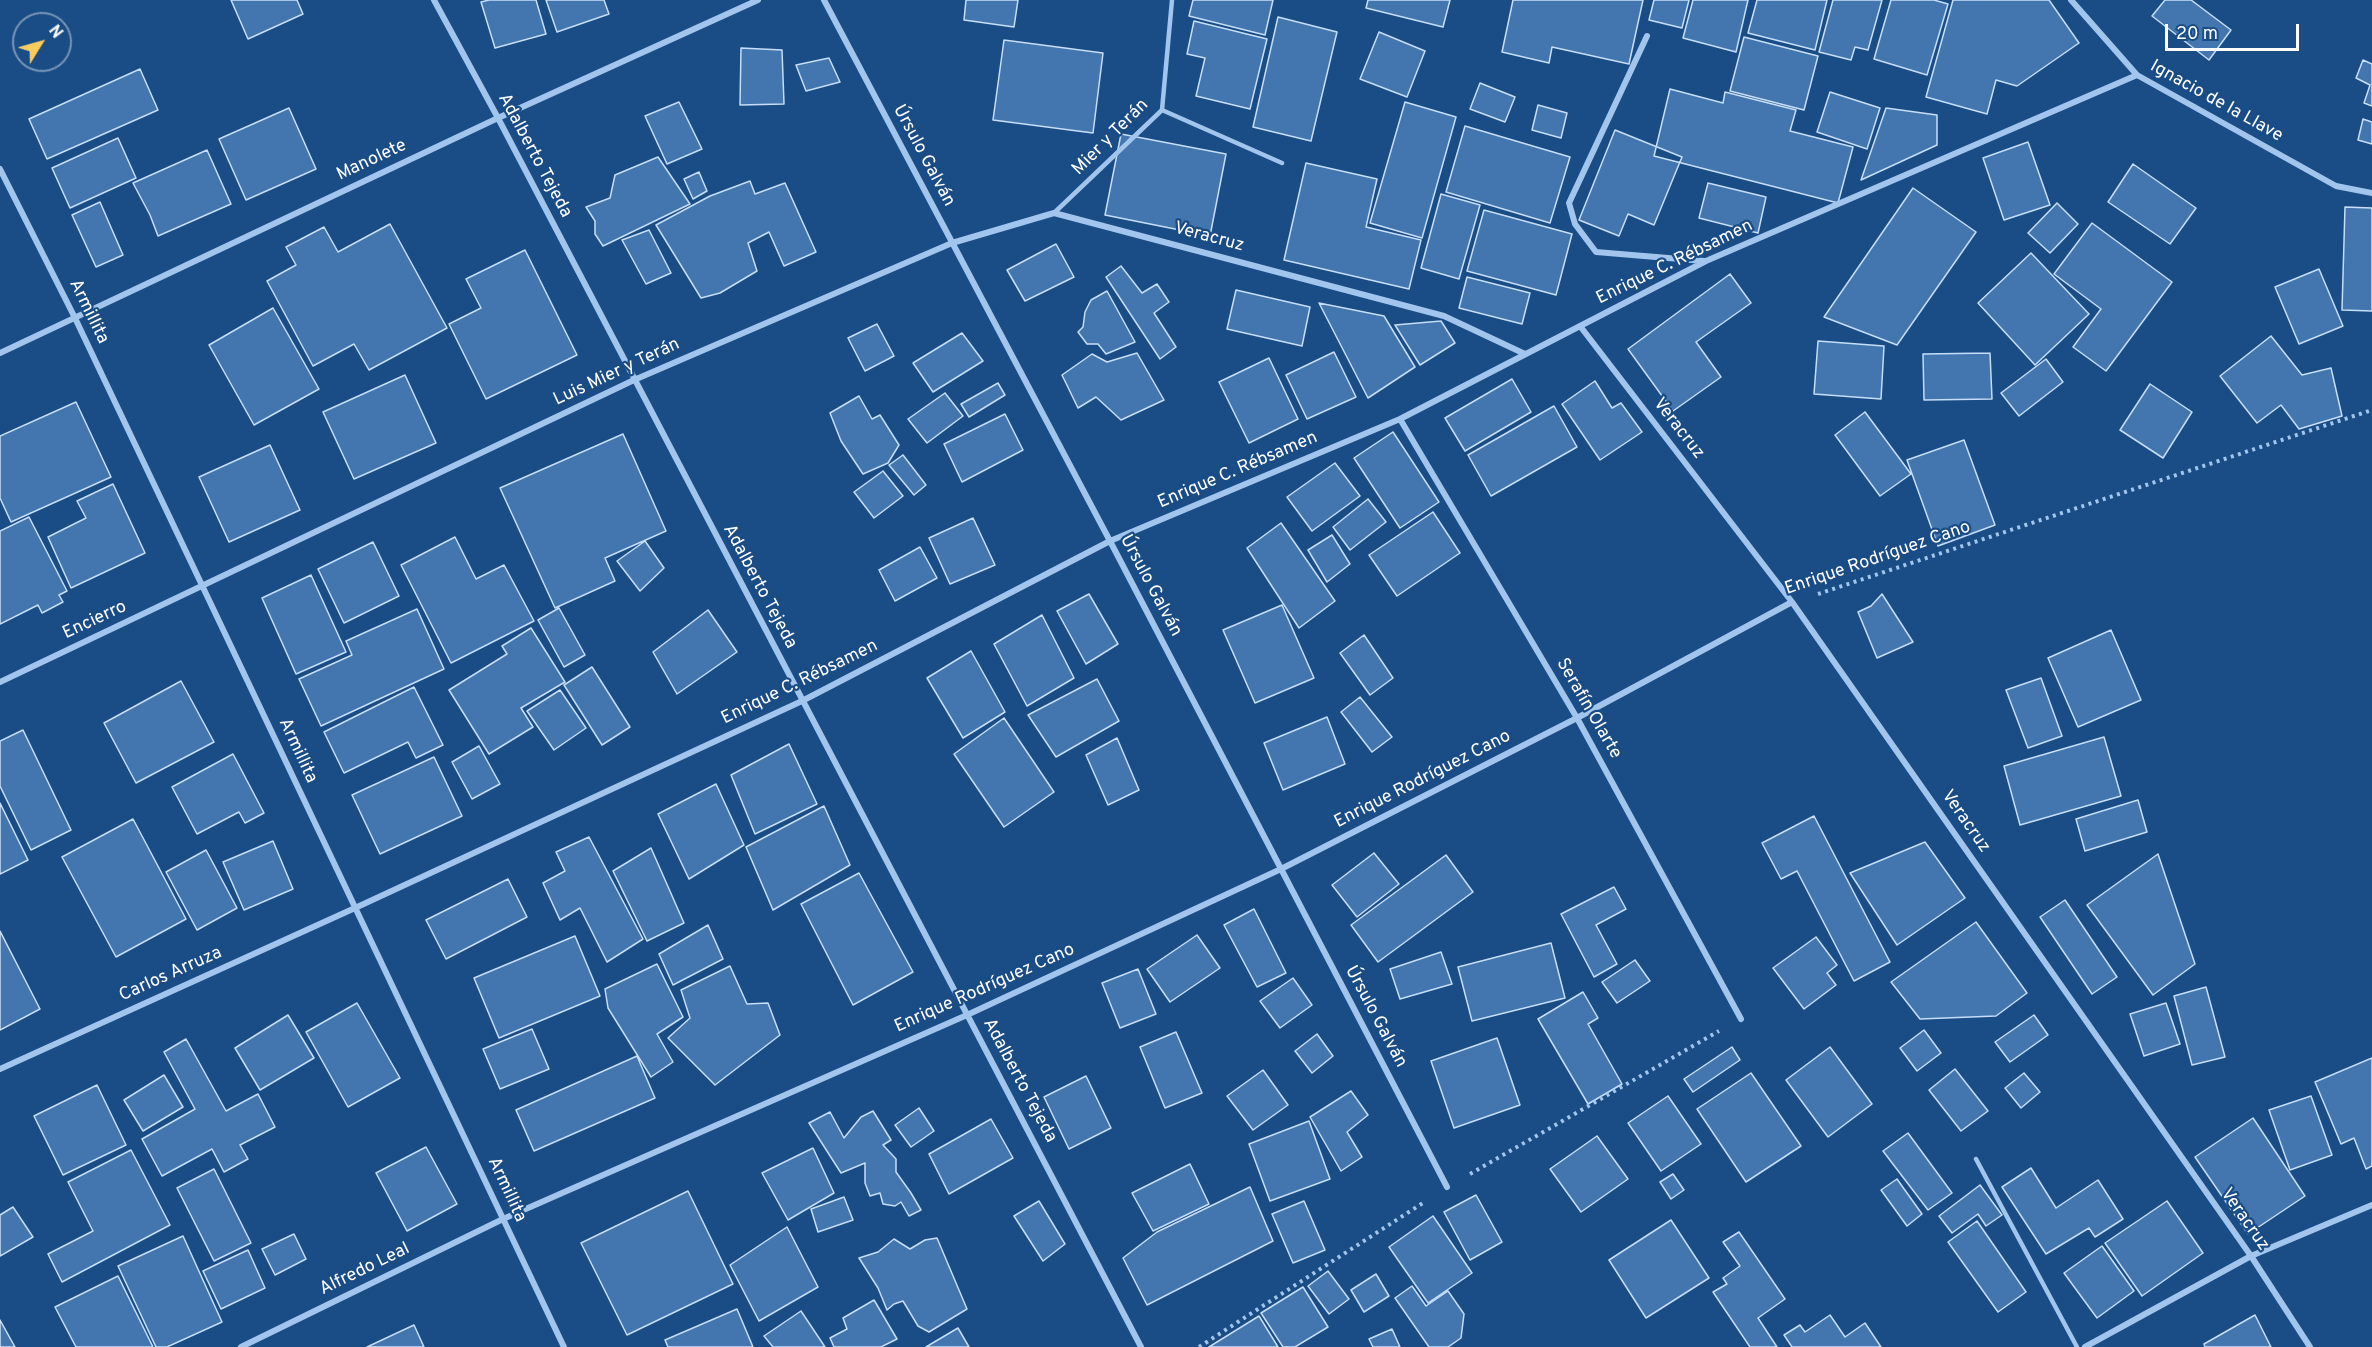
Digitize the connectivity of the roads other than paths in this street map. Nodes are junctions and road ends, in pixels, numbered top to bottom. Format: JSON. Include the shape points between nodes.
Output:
{"nodes":[{"id":1,"x":434,"y":0,"type":"edge"},
{"id":2,"x":759,"y":0,"type":"edge"},
{"id":3,"x":824,"y":0,"type":"edge"},
{"id":4,"x":1172,"y":0,"type":"edge"},
{"id":5,"x":2071,"y":0,"type":"edge"},
{"id":6,"x":1647,"y":36,"type":"dead end"},
{"id":7,"x":2137,"y":75,"type":"junction"},
{"id":8,"x":1162,"y":110,"type":"junction"},
{"id":9,"x":498,"y":118,"type":"junction"},
{"id":10,"x":1282,"y":164,"type":"dead end"},
{"id":11,"x":0,"y":169,"type":"edge"},
{"id":12,"x":2372,"y":193,"type":"edge"},
{"id":13,"x":1054,"y":213,"type":"junction"},
{"id":14,"x":952,"y":243,"type":"junction"},
{"id":15,"x":1706,"y":261,"type":"junction"},
{"id":16,"x":75,"y":318,"type":"junction"},
{"id":17,"x":1580,"y":326,"type":"junction"},
{"id":18,"x":0,"y":352,"type":"edge"},
{"id":19,"x":1525,"y":354,"type":"junction"},
{"id":20,"x":634,"y":380,"type":"junction"},
{"id":21,"x":1400,"y":419,"type":"junction"},
{"id":22,"x":1110,"y":542,"type":"junction"},
{"id":23,"x":203,"y":587,"type":"junction"},
{"id":24,"x":1792,"y":602,"type":"junction"},
{"id":25,"x":0,"y":682,"type":"edge"},
{"id":26,"x":802,"y":701,"type":"junction"},
{"id":27,"x":1577,"y":718,"type":"junction"},
{"id":28,"x":1281,"y":869,"type":"junction"},
{"id":29,"x":355,"y":908,"type":"junction"},
{"id":30,"x":967,"y":1014,"type":"junction"},
{"id":31,"x":1741,"y":1019,"type":"dead end"},
{"id":32,"x":0,"y":1069,"type":"edge"},
{"id":33,"x":1976,"y":1159,"type":"dead end"},
{"id":34,"x":1447,"y":1187,"type":"dead end"},
{"id":35,"x":2372,"y":1205,"type":"edge"},
{"id":36,"x":503,"y":1219,"type":"junction"},
{"id":37,"x":2251,"y":1256,"type":"junction"},
{"id":38,"x":241,"y":1347,"type":"edge"},
{"id":39,"x":564,"y":1347,"type":"edge"},
{"id":40,"x":1141,"y":1347,"type":"edge"},
{"id":41,"x":2077,"y":1347,"type":"edge"},
{"id":42,"x":2085,"y":1347,"type":"edge"},
{"id":43,"x":2310,"y":1347,"type":"edge"}],
"edges":[{"from":1,"to":9,"type":"street","name":"Adalberto Tejeda"},
{"from":2,"to":9,"type":"street","name":"Manolete"},
{"from":3,"to":14,"type":"street","name":"Úrsulo Galván"},
{"from":4,"to":8,"type":"lane","name":"Mier y Terán"},
{"from":5,"to":7,"type":"street","name":"Ignacio de la Llave"},
{"from":6,"to":15,"type":"street","via":[[1569,203],[1575,224],[1596,252]]},
{"from":7,"to":12,"type":"street","name":"Ignacio de la Llave","via":[[2336,186]]},
{"from":7,"to":15,"type":"street","name":"Enrique C. Rébsamen"},
{"from":8,"to":10,"type":"lane"},
{"from":8,"to":13,"type":"lane","name":"Mier y Terán"},
{"from":9,"to":16,"type":"street","name":"Manolete"},
{"from":9,"to":20,"type":"street","name":"Adalberto Tejeda"},
{"from":11,"to":16,"type":"street","name":"Armillita"},
{"from":13,"to":14,"type":"street","name":"Luis Mier y Terán"},
{"from":13,"to":19,"type":"street","name":"Veracruz","via":[[1444,316]]},
{"from":14,"to":20,"type":"street","name":"Luis Mier y Terán"},
{"from":14,"to":22,"type":"street","name":"Úrsulo Galván"},
{"from":15,"to":17,"type":"street","name":"Enrique C. Rébsamen"},
{"from":16,"to":18,"type":"street","name":"Manolete"},
{"from":16,"to":23,"type":"street","name":"Armillita"},
{"from":17,"to":19,"type":"street","name":"Enrique C. Rébsamen"},
{"from":17,"to":24,"type":"street","name":"Veracruz"},
{"from":19,"to":21,"type":"street","name":"Enrique C. Rébsamen"},
{"from":20,"to":23,"type":"street","name":"Luis Mier y Terán"},
{"from":20,"to":26,"type":"street","name":"Adalberto Tejeda"},
{"from":21,"to":22,"type":"street","name":"Enrique C. Rébsamen"},
{"from":21,"to":27,"type":"street","name":"Serafín Olarte"},
{"from":22,"to":26,"type":"street","name":"Enrique C. Rébsamen"},
{"from":22,"to":28,"type":"street","name":"Úrsulo Galván"},
{"from":23,"to":25,"type":"street","name":"Encierro"},
{"from":23,"to":29,"type":"street","name":"Armillita"},
{"from":24,"to":27,"type":"street","name":"Enrique Rodríguez Cano"},
{"from":24,"to":37,"type":"street","name":"Veracruz"},
{"from":26,"to":29,"type":"street","name":"Enrique C. Rébsamen"},
{"from":26,"to":30,"type":"street","name":"Adalberto Tejeda"},
{"from":27,"to":28,"type":"street","name":"Enrique Rodríguez Cano"},
{"from":27,"to":31,"type":"street","name":"Serafín Olarte"},
{"from":28,"to":30,"type":"street","name":"Enrique Rodríguez Cano"},
{"from":28,"to":34,"type":"street","name":"Úrsulo Galván"},
{"from":29,"to":32,"type":"street","name":"Carlos Arruza"},
{"from":29,"to":36,"type":"street","name":"Armillita"},
{"from":30,"to":36,"type":"street","name":"Enrique Rodríguez Cano"},
{"from":30,"to":40,"type":"street","name":"Adalberto Tejeda"},
{"from":33,"to":41,"type":"lane"},
{"from":35,"to":37,"type":"street"},
{"from":36,"to":38,"type":"street","name":"Alfredo Leal"},
{"from":36,"to":39,"type":"street","name":"Armillita"},
{"from":37,"to":42,"type":"street"},
{"from":37,"to":43,"type":"street","name":"Veracruz"}]}
